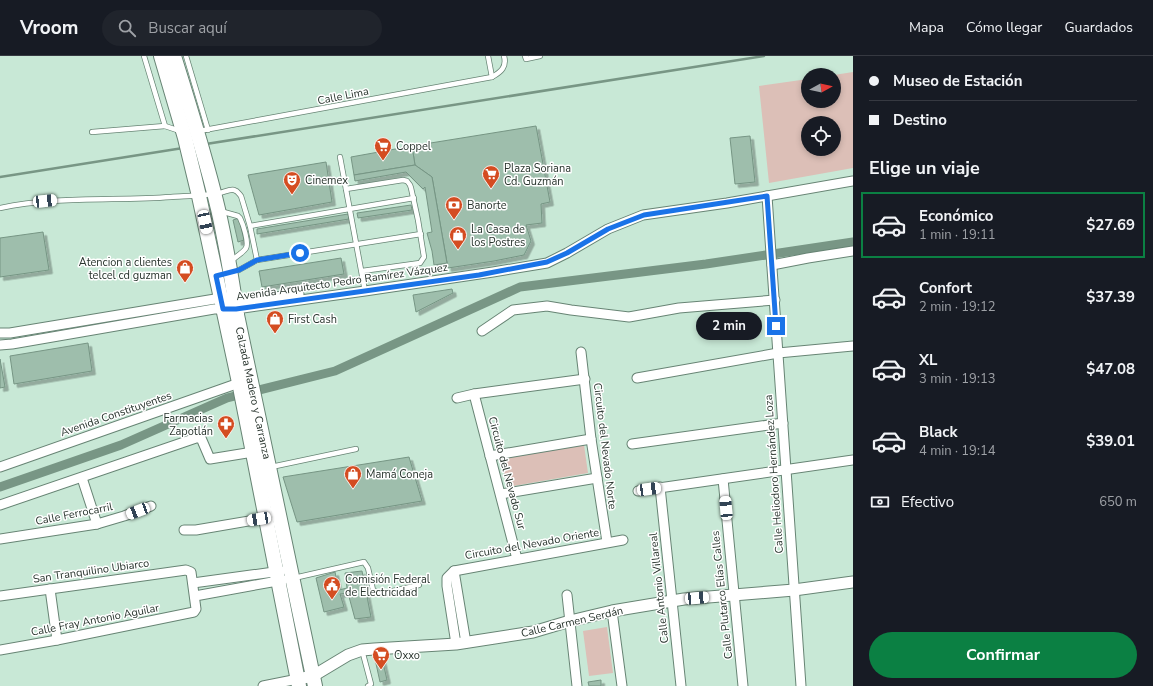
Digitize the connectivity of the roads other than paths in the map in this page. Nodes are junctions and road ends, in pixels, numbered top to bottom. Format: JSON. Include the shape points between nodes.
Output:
{"nodes":[{"id":1,"x":144,"y":56,"type":"edge"},
{"id":2,"x":161,"y":56,"type":"edge"},
{"id":3,"x":174,"y":56,"type":"edge"},
{"id":4,"x":186,"y":56,"type":"edge"},
{"id":5,"x":488,"y":56,"type":"edge"},
{"id":6,"x":504,"y":56,"type":"edge"},
{"id":7,"x":540,"y":56,"type":"edge"},
{"id":8,"x":526,"y":58,"type":"edge"},
{"id":9,"x":492,"y":77,"type":"junction"},
{"id":10,"x":165,"y":126,"type":"junction"},
{"id":11,"x":92,"y":132,"type":"dead end"},
{"id":12,"x":194,"y":133,"type":"junction"},
{"id":13,"x":340,"y":157,"type":"dead end"},
{"id":14,"x":200,"y":166,"type":"junction"},
{"id":15,"x":853,"y":181,"type":"edge"},
{"id":16,"x":346,"y":189,"type":"junction"},
{"id":17,"x":214,"y":194,"type":"junction"},
{"id":18,"x":199,"y":196,"type":"junction"},
{"id":19,"x":767,"y":196,"type":"junction"},
{"id":20,"x":414,"y":198,"type":"junction"},
{"id":21,"x":0,"y":208,"type":"edge"},
{"id":22,"x":350,"y":208,"type":"junction"},
{"id":23,"x":218,"y":210,"type":"junction"},
{"id":24,"x":250,"y":226,"type":"junction"},
{"id":25,"x":421,"y":234,"type":"junction"},
{"id":26,"x":357,"y":244,"type":"junction"},
{"id":27,"x":853,"y":252,"type":"edge"},
{"id":28,"x":567,"y":253,"type":"junction"},
{"id":29,"x":257,"y":260,"type":"junction"},
{"id":30,"x":772,"y":262,"type":"junction"},
{"id":31,"x":230,"y":267,"type":"junction"},
{"id":32,"x":362,"y":271,"type":"junction"},
{"id":33,"x":216,"y":276,"type":"junction"},
{"id":34,"x":364,"y":286,"type":"junction"},
{"id":35,"x":775,"y":300,"type":"junction"},
{"id":36,"x":229,"y":304,"type":"junction"},
{"id":37,"x":99,"y":318,"type":"junction"},
{"id":38,"x":101,"y":329,"type":"junction"},
{"id":39,"x":482,"y":331,"type":"dead end"},
{"id":40,"x":0,"y":333,"type":"edge"},
{"id":41,"x":0,"y":345,"type":"edge"},
{"id":42,"x":853,"y":346,"type":"edge"},
{"id":43,"x":581,"y":352,"type":"dead end"},
{"id":44,"x":778,"y":353,"type":"junction"},
{"id":45,"x":637,"y":378,"type":"dead end"},
{"id":46,"x":585,"y":379,"type":"junction"},
{"id":47,"x":245,"y":390,"type":"junction"},
{"id":48,"x":474,"y":394,"type":"junction"},
{"id":49,"x":457,"y":398,"type":"dead end"},
{"id":50,"x":253,"y":423,"type":"junction"},
{"id":51,"x":783,"y":423,"type":"junction"},
{"id":52,"x":591,"y":439,"type":"junction"},
{"id":53,"x":632,"y":444,"type":"dead end"},
{"id":54,"x":356,"y":449,"type":"dead end"},
{"id":55,"x":253,"y":452,"type":"junction"},
{"id":56,"x":490,"y":456,"type":"junction"},
{"id":57,"x":853,"y":461,"type":"edge"},
{"id":58,"x":0,"y":466,"type":"edge"},
{"id":59,"x":269,"y":468,"type":"junction"},
{"id":60,"x":786,"y":469,"type":"junction"},
{"id":61,"x":82,"y":478,"type":"junction"},
{"id":62,"x":597,"y":478,"type":"junction"},
{"id":63,"x":723,"y":479,"type":"junction"},
{"id":64,"x":660,"y":488,"type":"junction"},
{"id":65,"x":638,"y":491,"type":"dead end"},
{"id":66,"x":501,"y":494,"type":"junction"},
{"id":67,"x":268,"y":496,"type":"junction"},
{"id":68,"x":0,"y":505,"type":"edge"},
{"id":69,"x":151,"y":506,"type":"dead end"},
{"id":70,"x":266,"y":518,"type":"junction"},
{"id":71,"x":97,"y":524,"type":"junction"},
{"id":72,"x":184,"y":530,"type":"dead end"},
{"id":73,"x":0,"y":540,"type":"edge"},
{"id":74,"x":623,"y":540,"type":"dead end"},
{"id":75,"x":607,"y":542,"type":"junction"},
{"id":76,"x":517,"y":559,"type":"junction"},
{"id":77,"x":284,"y":575,"type":"junction"},
{"id":78,"x":853,"y":582,"type":"edge"},
{"id":79,"x":193,"y":583,"type":"junction"},
{"id":80,"x":419,"y":585,"type":"dead end"},
{"id":81,"x":50,"y":589,"type":"junction"},
{"id":82,"x":794,"y":590,"type":"junction"},
{"id":83,"x":568,"y":595,"type":"dead end"},
{"id":84,"x":734,"y":595,"type":"junction"},
{"id":85,"x":0,"y":596,"type":"edge"},
{"id":86,"x":195,"y":596,"type":"junction"},
{"id":87,"x":672,"y":602,"type":"junction"},
{"id":88,"x":612,"y":611,"type":"junction"},
{"id":89,"x":570,"y":621,"type":"junction"},
{"id":90,"x":57,"y":640,"type":"junction"},
{"id":91,"x":461,"y":643,"type":"junction"},
{"id":92,"x":0,"y":650,"type":"edge"},
{"id":93,"x":362,"y":650,"type":"junction"},
{"id":94,"x":314,"y":681,"type":"edge"},
{"id":95,"x":299,"y":683,"type":"edge"},
{"id":96,"x":263,"y":686,"type":"edge"},
{"id":97,"x":368,"y":686,"type":"edge"},
{"id":98,"x":577,"y":686,"type":"edge"},
{"id":99,"x":622,"y":686,"type":"edge"},
{"id":100,"x":681,"y":686,"type":"edge"},
{"id":101,"x":744,"y":686,"type":"edge"},
{"id":102,"x":801,"y":686,"type":"edge"}],
"edges":[{"from":1,"to":10,"type":"lane"},
{"from":2,"to":12,"type":"main road","name":"Calzada Madero y Carranza"},
{"from":3,"to":12,"type":"main road","name":"Calzada Madero y Carranza"},
{"from":4,"to":12,"type":"lane"},
{"from":5,"to":9,"type":"lane"},
{"from":6,"to":9,"type":"lane","via":[[504,69]]},
{"from":7,"to":8,"type":"lane"},
{"from":9,"to":12,"type":"lane","name":"Calle Lima"},
{"from":10,"to":11,"type":"lane"},
{"from":10,"to":12,"type":"lane"},
{"from":12,"to":14,"type":"main road","name":"Calzada Madero y Carranza"},
{"from":13,"to":16,"type":"lane"},
{"from":14,"to":17,"type":"main road","name":"Calzada Madero y Carranza"},
{"from":14,"to":18,"type":"main road","name":"Calzada Madero y Carranza"},
{"from":15,"to":19,"type":"street","name":"Avenida Arquitecto Pedro Ramírez Vázquez"},
{"from":16,"to":20,"type":"lane","via":[[404,180],[410,185]]},
{"from":16,"to":22,"type":"lane"},
{"from":17,"to":18,"type":"lane"},
{"from":17,"to":23,"type":"main road","name":"Calzada Madero y Carranza"},
{"from":17,"to":24,"type":"lane","via":[[233,190],[238,192]]},
{"from":18,"to":21,"type":"lane","via":[[59,200]]},
{"from":18,"to":33,"type":"main road","name":"Calzada Madero y Carranza"},
{"from":19,"to":28,"type":"street","name":"Avenida Arquitecto Pedro Ramírez Vázquez","via":[[644,215],[608,229]]},
{"from":19,"to":30,"type":"street","name":"Calle Heliodoro Hernández Loza"},
{"from":20,"to":22,"type":"lane"},
{"from":20,"to":25,"type":"lane"},
{"from":22,"to":24,"type":"lane"},
{"from":22,"to":26,"type":"lane"},
{"from":23,"to":31,"type":"main road","name":"Calzada Madero y Carranza"},
{"from":23,"to":31,"type":"lane","via":[[240,218],[247,242],[244,250]]},
{"from":24,"to":29,"type":"lane"},
{"from":25,"to":26,"type":"lane"},
{"from":25,"to":32,"type":"lane","via":[[424,257],[420,263]]},
{"from":26,"to":29,"type":"lane"},
{"from":26,"to":32,"type":"lane"},
{"from":27,"to":30,"type":"street"},
{"from":28,"to":34,"type":"street","name":"Avenida Arquitecto Pedro Ramírez Vázquez"},
{"from":28,"to":36,"type":"street","name":"Avenida Arquitecto Pedro Ramírez Vázquez","via":[[547,262],[493,272]]},
{"from":29,"to":31,"type":"lane","via":[[239,270]]},
{"from":30,"to":35,"type":"street","name":"Calle Heliodoro Hernández Loza"},
{"from":31,"to":33,"type":"lane"},
{"from":31,"to":36,"type":"main road","name":"Calzada Madero y Carranza"},
{"from":32,"to":34,"type":"lane"},
{"from":33,"to":36,"type":"main road","name":"Calzada Madero y Carranza"},
{"from":34,"to":36,"type":"street","name":"Avenida Arquitecto Pedro Ramírez Vázquez"},
{"from":35,"to":39,"type":"street","via":[[679,308],[629,317],[547,306],[513,310]]},
{"from":35,"to":44,"type":"street","name":"Calle Heliodoro Hernández Loza"},
{"from":36,"to":37,"type":"street","name":"Avenida Arquitecto Pedro Ramírez Vázquez"},
{"from":36,"to":38,"type":"street","name":"Avenida Arquitecto Pedro Ramírez Vázquez","via":[[209,310]]},
{"from":36,"to":47,"type":"main road","name":"Calzada Madero y Carranza"},
{"from":37,"to":38,"type":"street"},
{"from":37,"to":40,"type":"street","name":"Avenida Arquitecto Pedro Ramírez Vázquez"},
{"from":38,"to":41,"type":"street","name":"Avenida Arquitecto Pedro Ramírez Vázquez"},
{"from":42,"to":44,"type":"street"},
{"from":43,"to":46,"type":"street","name":"Circuito del Nevado Norte"},
{"from":44,"to":45,"type":"street"},
{"from":44,"to":51,"type":"street","name":"Calle Heliodoro Hernández Loza"},
{"from":46,"to":48,"type":"street"},
{"from":46,"to":52,"type":"street","name":"Circuito del Nevado Norte"},
{"from":47,"to":50,"type":"main road","name":"Calzada Madero y Carranza"},
{"from":47,"to":58,"type":"street","name":"Avenida Constituyentes"},
{"from":48,"to":49,"type":"street"},
{"from":48,"to":56,"type":"street","name":"Circuito del Nevado Sur"},
{"from":50,"to":55,"type":"main road","name":"Calzada Madero y Carranza"},
{"from":50,"to":59,"type":"main road","name":"Calzada Madero y Carranza"},
{"from":51,"to":53,"type":"street"},
{"from":51,"to":60,"type":"street","name":"Calle Heliodoro Hernández Loza"},
{"from":52,"to":56,"type":"street"},
{"from":52,"to":62,"type":"street","name":"Circuito del Nevado Norte"},
{"from":54,"to":59,"type":"lane"},
{"from":55,"to":61,"type":"street","via":[[210,459],[201,438],[196,438]]},
{"from":55,"to":67,"type":"main road","name":"Calzada Madero y Carranza"},
{"from":56,"to":66,"type":"street","name":"Circuito del Nevado Sur"},
{"from":57,"to":60,"type":"street"},
{"from":59,"to":67,"type":"main road","name":"Calzada Madero y Carranza"},
{"from":60,"to":63,"type":"street"},
{"from":60,"to":82,"type":"street","name":"Calle Heliodoro Hernández Loza"},
{"from":61,"to":68,"type":"street"},
{"from":61,"to":71,"type":"street"},
{"from":62,"to":66,"type":"street"},
{"from":62,"to":75,"type":"street","name":"Circuito del Nevado Norte"},
{"from":63,"to":64,"type":"street"},
{"from":63,"to":84,"type":"street","name":"Calle Plutarco Elías Calles"},
{"from":64,"to":65,"type":"street"},
{"from":64,"to":87,"type":"street","name":"Calle Antonio Villareal"},
{"from":66,"to":76,"type":"street","name":"Circuito del Nevado Sur"},
{"from":67,"to":70,"type":"main road","name":"Calzada Madero y Carranza"},
{"from":67,"to":77,"type":"main road","name":"Calzada Madero y Carranza"},
{"from":69,"to":71,"type":"street","name":"Calle Ferrocarril"},
{"from":70,"to":72,"type":"street"},
{"from":70,"to":77,"type":"main road","name":"Calzada Madero y Carranza"},
{"from":71,"to":73,"type":"street","name":"Calle Ferrocarril"},
{"from":74,"to":75,"type":"street","name":"Circuito del Nevado Oriente"},
{"from":75,"to":76,"type":"street","name":"Circuito del Nevado Oriente"},
{"from":76,"to":91,"type":"street","name":"Circuito del Nevado Oriente","via":[[451,574],[447,586]]},
{"from":77,"to":79,"type":"street"},
{"from":77,"to":80,"type":"lane","via":[[364,562],[373,590],[380,594]]},
{"from":77,"to":86,"type":"street"},
{"from":77,"to":94,"type":"main road","name":"Calzada Madero y Carranza"},
{"from":77,"to":95,"type":"main road","name":"Calzada Madero y Carranza"},
{"from":78,"to":82,"type":"street","name":"Calle Carmen Serdán"},
{"from":79,"to":81,"type":"street","name":"San Tranquilino Ubiarco","via":[[191,572],[186,570]]},
{"from":79,"to":86,"type":"street"},
{"from":81,"to":85,"type":"street","name":"San Tranquilino Ubiarco"},
{"from":81,"to":90,"type":"street"},
{"from":82,"to":84,"type":"street","name":"Calle Carmen Serdán"},
{"from":82,"to":102,"type":"street","name":"Calle Heliodoro Hernández Loza"},
{"from":83,"to":89,"type":"street"},
{"from":84,"to":87,"type":"street","name":"Calle Carmen Serdán"},
{"from":84,"to":101,"type":"street","name":"Calle Plutarco Elías Calles"},
{"from":86,"to":90,"type":"street","name":"Calle Fray Antonio Aguilar","via":[[194,612]]},
{"from":87,"to":88,"type":"street","name":"Calle Carmen Serdán"},
{"from":87,"to":100,"type":"street","name":"Calle Antonio Villareal"},
{"from":88,"to":89,"type":"street","name":"Calle Carmen Serdán"},
{"from":88,"to":99,"type":"street"},
{"from":89,"to":91,"type":"street","name":"Calle Carmen Serdán","via":[[533,632]]},
{"from":89,"to":98,"type":"street"},
{"from":90,"to":92,"type":"street","name":"Calle Fray Antonio Aguilar"},
{"from":91,"to":93,"type":"street","name":"Calle Carmen Serdán"},
{"from":93,"to":94,"type":"street","name":"Calle Carmen Serdán","via":[[348,655]]},
{"from":93,"to":97,"type":"lane","via":[[371,684]]},
{"from":94,"to":95,"type":"street","name":"Calle Carmen Serdán"},
{"from":95,"to":96,"type":"street"}]}
